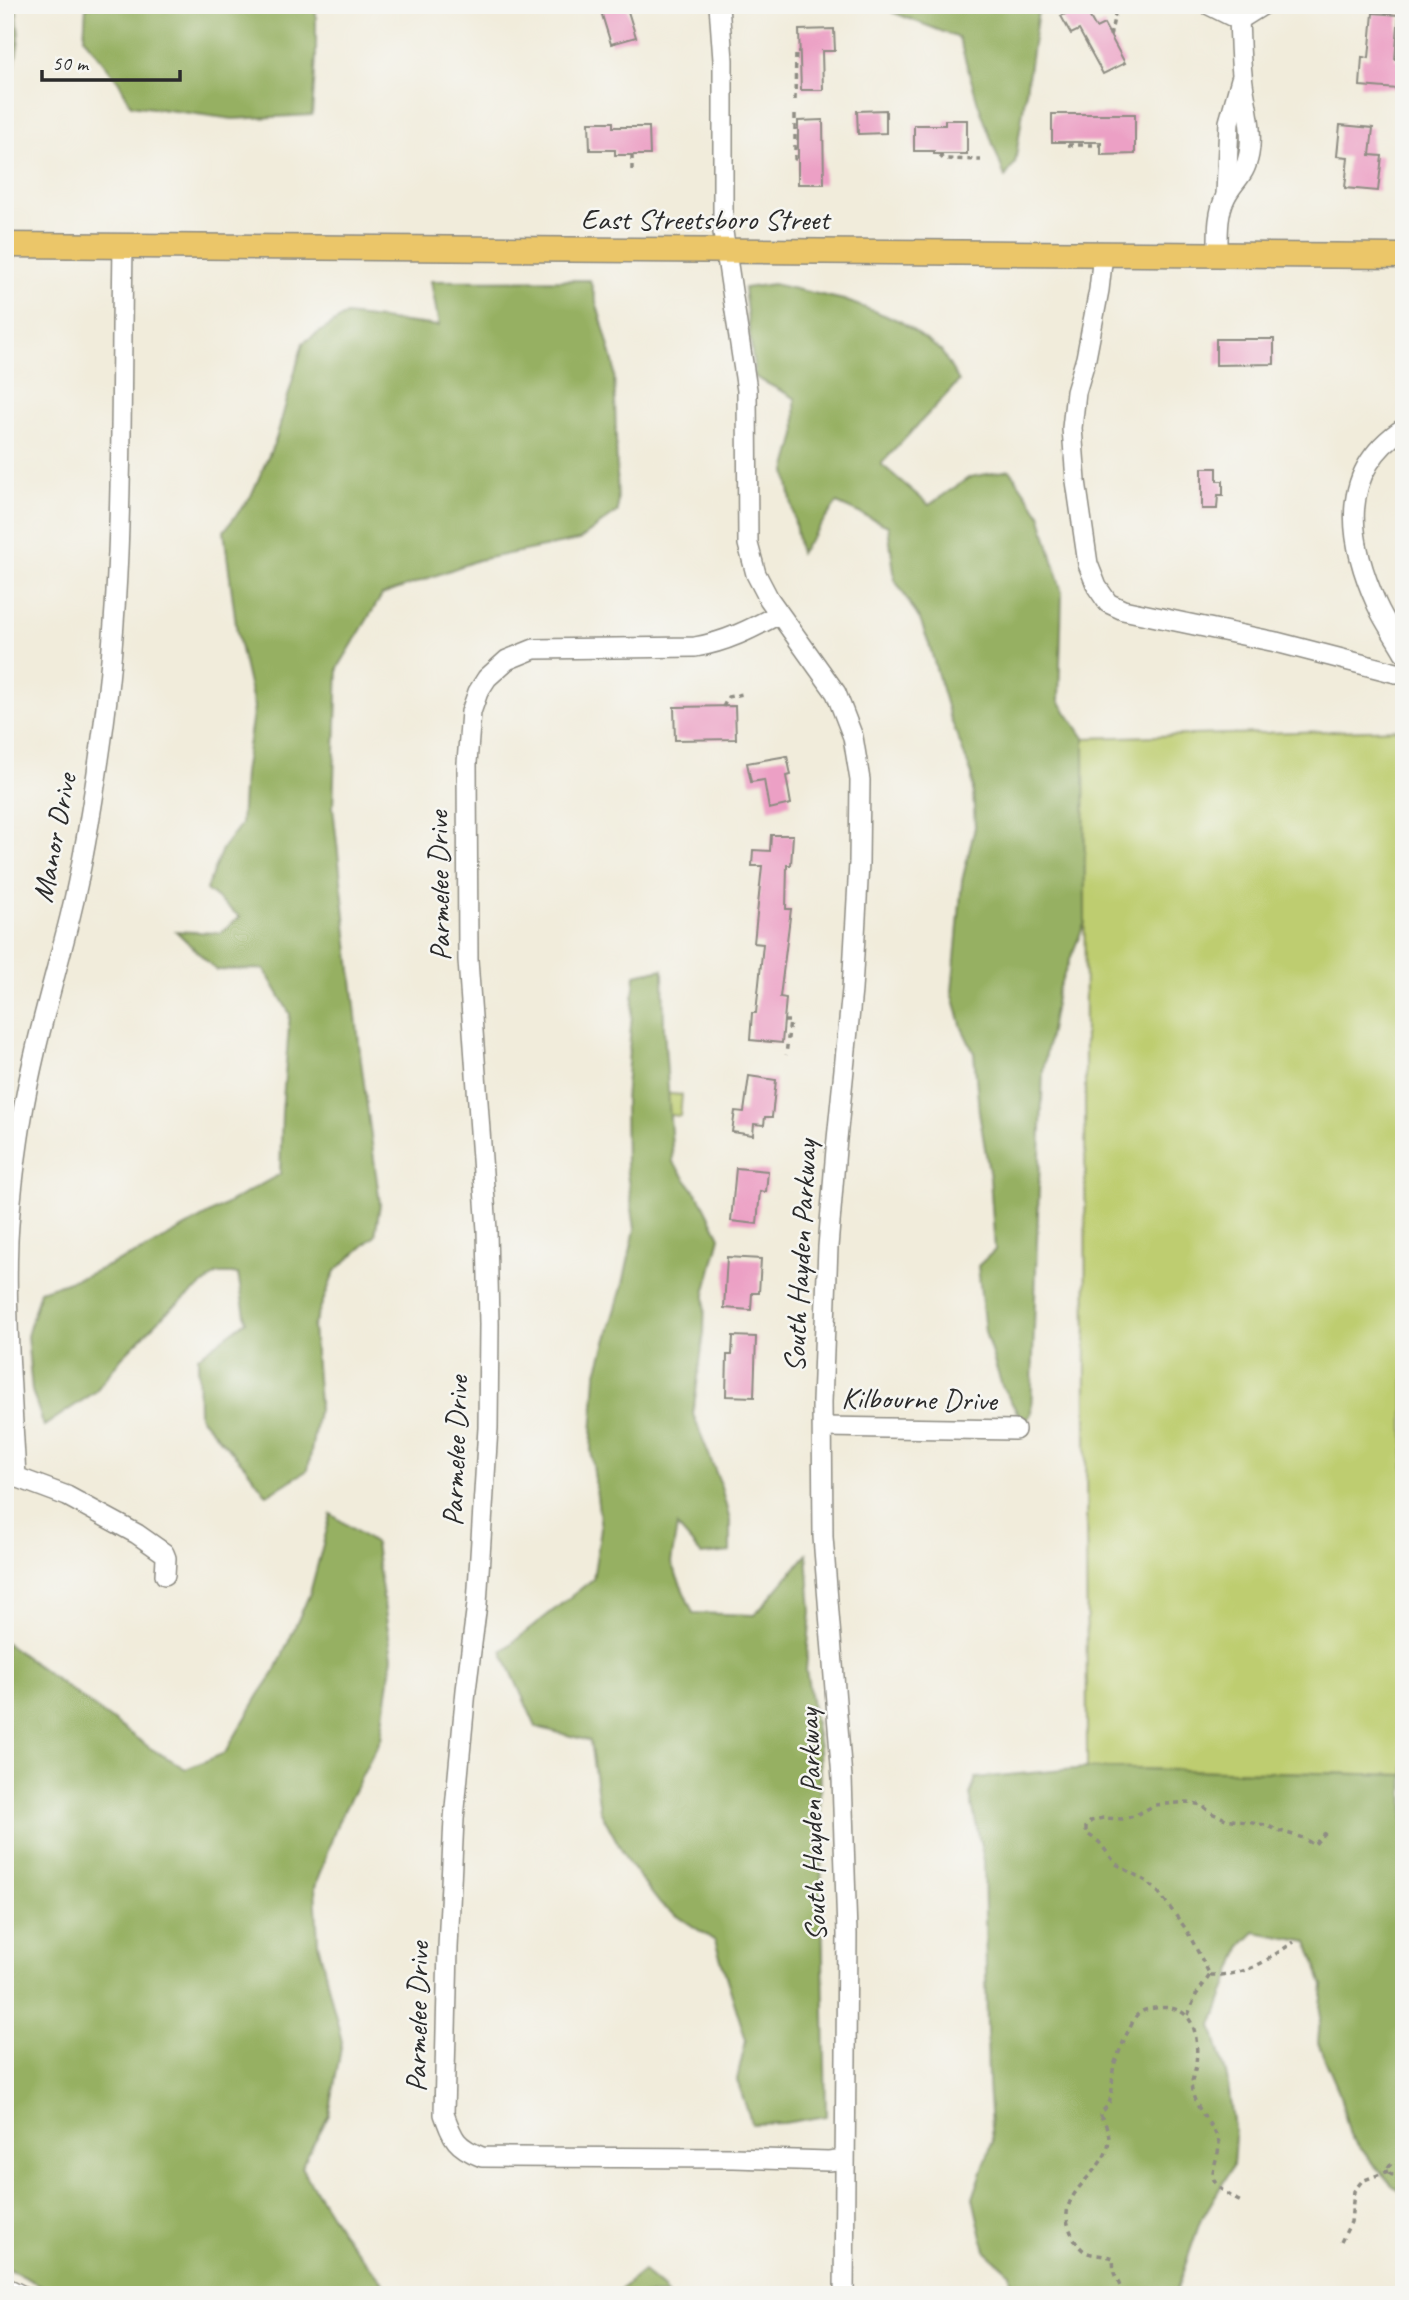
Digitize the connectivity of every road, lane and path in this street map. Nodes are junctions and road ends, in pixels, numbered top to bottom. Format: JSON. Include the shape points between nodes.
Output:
{"nodes":[{"id":1,"x":719,"y":5,"type":"edge"},
{"id":2,"x":1117,"y":5,"type":"edge"},
{"id":3,"x":1209,"y":5,"type":"edge"},
{"id":4,"x":1263,"y":5,"type":"edge"},
{"id":5,"x":1239,"y":20,"type":"junction"},
{"id":6,"x":1110,"y":36,"type":"dead end"},
{"id":7,"x":800,"y":52,"type":"dead end"},
{"id":8,"x":795,"y":100,"type":"dead end"},
{"id":9,"x":795,"y":115,"type":"dead end"},
{"id":10,"x":1068,"y":145,"type":"dead end"},
{"id":11,"x":1101,"y":145,"type":"dead end"},
{"id":12,"x":940,"y":154,"type":"dead end"},
{"id":13,"x":632,"y":155,"type":"dead end"},
{"id":14,"x":798,"y":159,"type":"dead end"},
{"id":15,"x":981,"y":160,"type":"dead end"},
{"id":16,"x":632,"y":171,"type":"dead end"},
{"id":17,"x":5,"y":245,"type":"edge"},
{"id":18,"x":123,"y":247,"type":"junction"},
{"id":19,"x":727,"y":251,"type":"junction"},
{"id":20,"x":1103,"y":254,"type":"junction"},
{"id":21,"x":1218,"y":254,"type":"junction"},
{"id":22,"x":1404,"y":256,"type":"edge"},
{"id":23,"x":1404,"y":428,"type":"edge"},
{"id":24,"x":779,"y":614,"type":"junction"},
{"id":25,"x":1404,"y":652,"type":"edge"},
{"id":26,"x":1404,"y":673,"type":"edge"},
{"id":27,"x":743,"y":694,"type":"dead end"},
{"id":28,"x":723,"y":707,"type":"dead end"},
{"id":29,"x":784,"y":1021,"type":"dead end"},
{"id":30,"x":786,"y":1055,"type":"dead end"},
{"id":31,"x":822,"y":1427,"type":"junction"},
{"id":32,"x":1016,"y":1430,"type":"dead end"},
{"id":33,"x":165,"y":1575,"type":"dead end"},
{"id":34,"x":1326,"y":1832,"type":"dead end"},
{"id":35,"x":1294,"y":1942,"type":"dead end"},
{"id":36,"x":1210,"y":1975,"type":"junction"},
{"id":37,"x":1188,"y":2015,"type":"junction"},
{"id":38,"x":844,"y":2160,"type":"junction"},
{"id":39,"x":1388,"y":2171,"type":"dead end"},
{"id":40,"x":1243,"y":2203,"type":"dead end"},
{"id":41,"x":1341,"y":2242,"type":"dead end"},
{"id":42,"x":5,"y":2287,"type":"edge"},
{"id":43,"x":21,"y":2295,"type":"edge"},
{"id":44,"x":844,"y":2295,"type":"edge"},
{"id":45,"x":1124,"y":2295,"type":"edge"}],
"edges":[{"from":1,"to":19,"type":"street","name":"South Hayden Parkway"},
{"from":2,"to":6,"type":"path"},
{"from":3,"to":5,"type":"street"},
{"from":4,"to":5,"type":"street"},
{"from":5,"to":21,"type":"street","via":[[1251,144],[1245,170],[1221,210]]},
{"from":7,"to":8,"type":"path","via":[[796,52]]},
{"from":9,"to":14,"type":"path"},
{"from":10,"to":11,"type":"path"},
{"from":12,"to":15,"type":"path","via":[[946,159]]},
{"from":13,"to":16,"type":"path"},
{"from":17,"to":18,"type":"main road","name":"East Streetsboro Street"},
{"from":18,"to":19,"type":"main road","name":"East Streetsboro Street"},
{"from":18,"to":33,"type":"street","name":"Manor Drive","via":[[117,555],[102,742],[71,911],[38,1035],[22,1119],[8,1241],[8,1316],[16,1477],[67,1496],[138,1534],[164,1553]]},
{"from":19,"to":20,"type":"main road","name":"East Streetsboro Street"},
{"from":19,"to":24,"type":"street","name":"South Hayden Parkway","via":[[747,390],[748,544],[756,574]]},
{"from":20,"to":21,"type":"main road","name":"East Streetsboro Street"},
{"from":20,"to":26,"type":"street","via":[[1072,428],[1088,564],[1108,603]]},
{"from":21,"to":22,"type":"main road","name":"East Streetsboro Street"},
{"from":23,"to":25,"type":"street","via":[[1378,448],[1363,471],[1354,533],[1377,607]]},
{"from":24,"to":31,"type":"street","name":"South Hayden Parkway","via":[[836,693],[853,737],[860,780],[852,990],[825,1295]]},
{"from":24,"to":38,"type":"street","name":"Parmelee Drive","via":[[736,637],[695,647],[534,649],[507,660],[487,678],[471,712],[468,960],[487,1230],[488,1428],[477,1604],[454,1819],[444,2114],[452,2138],[482,2157]]},
{"from":27,"to":28,"type":"path","via":[[728,697]]},
{"from":29,"to":30,"type":"path","via":[[790,1021]]},
{"from":31,"to":32,"type":"street","name":"Kilbourne Drive"},
{"from":31,"to":38,"type":"street","name":"South Hayden Parkway","via":[[846,1908]]},
{"from":34,"to":36,"type":"path","via":[[1314,1845],[1266,1825],[1226,1819],[1188,1802],[1156,1805],[1122,1819],[1091,1821],[1086,1827],[1086,1833],[1116,1864],[1159,1893],[1186,1929]]},
{"from":35,"to":36,"type":"path","via":[[1249,1971]]},
{"from":36,"to":37,"type":"path"},
{"from":37,"to":40,"type":"path","via":[[1196,2049],[1191,2089],[1219,2142],[1214,2180]]},
{"from":37,"to":45,"type":"path","via":[[1179,2009],[1158,2008],[1143,2010],[1135,2017],[1114,2067],[1109,2104],[1100,2115],[1110,2134],[1109,2146],[1067,2207],[1066,2220],[1082,2249],[1113,2258]]},
{"from":38,"to":44,"type":"street","name":"South Hayden Parkway"},
{"from":39,"to":41,"type":"path","via":[[1362,2180],[1354,2191],[1351,2221]]},
{"from":42,"to":43,"type":"street"}]}
